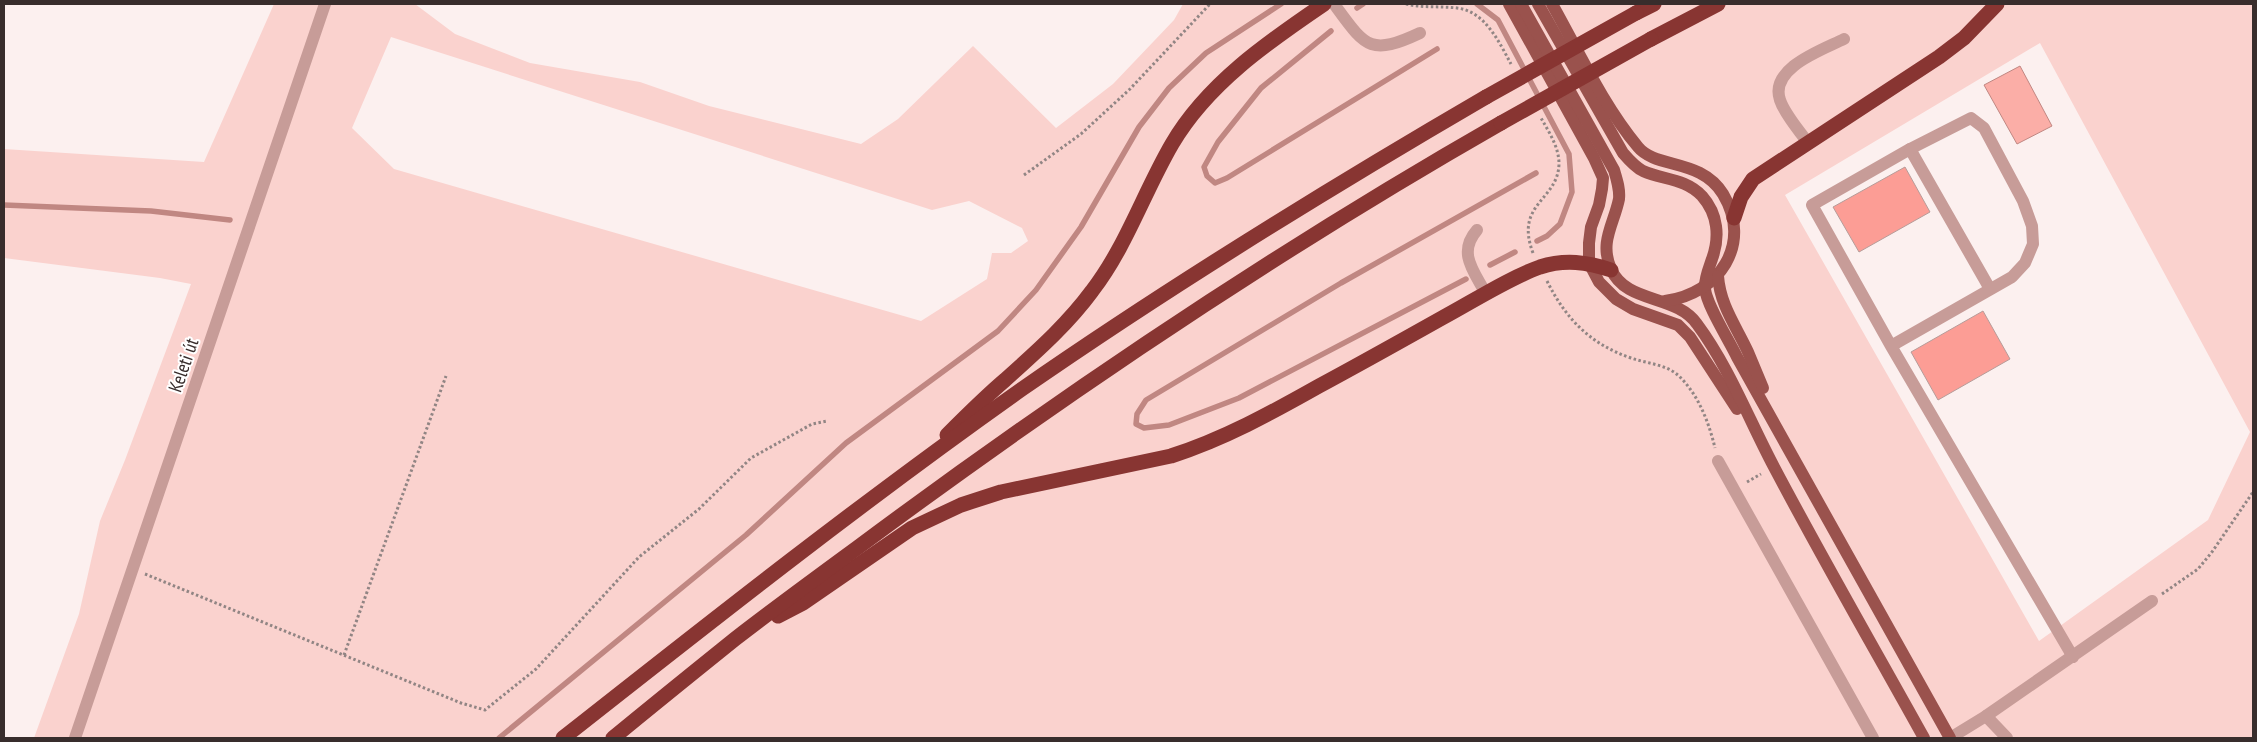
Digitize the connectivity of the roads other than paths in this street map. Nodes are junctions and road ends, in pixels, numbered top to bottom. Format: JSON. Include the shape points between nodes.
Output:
{"nodes":[{"id":1,"x":324,"y":4,"type":"edge"},
{"id":2,"x":1324,"y":4,"type":"edge"},
{"id":3,"x":1334,"y":4,"type":"edge"},
{"id":4,"x":1509,"y":4,"type":"edge"},
{"id":5,"x":1522,"y":4,"type":"edge"},
{"id":6,"x":1538,"y":4,"type":"edge"},
{"id":7,"x":1552,"y":4,"type":"edge"},
{"id":8,"x":1654,"y":4,"type":"edge"},
{"id":9,"x":1718,"y":4,"type":"edge"},
{"id":10,"x":1997,"y":4,"type":"edge"},
{"id":11,"x":1420,"y":33,"type":"dead end"},
{"id":12,"x":1844,"y":38,"type":"dead end"},
{"id":13,"x":1808,"y":143,"type":"junction"},
{"id":14,"x":1910,"y":148,"type":"junction"},
{"id":15,"x":1734,"y":218,"type":"junction"},
{"id":16,"x":1477,"y":230,"type":"dead end"},
{"id":17,"x":1589,"y":263,"type":"junction"},
{"id":18,"x":1611,"y":270,"type":"junction"},
{"id":19,"x":1718,"y":276,"type":"junction"},
{"id":20,"x":1704,"y":287,"type":"junction"},
{"id":21,"x":1990,"y":289,"type":"junction"},
{"id":22,"x":1486,"y":294,"type":"junction"},
{"id":23,"x":1665,"y":302,"type":"junction"},
{"id":24,"x":1891,"y":346,"type":"junction"},
{"id":25,"x":1786,"y":444,"type":"junction"},
{"id":26,"x":1768,"y":455,"type":"junction"},
{"id":27,"x":1718,"y":461,"type":"road end"},
{"id":28,"x":904,"y":476,"type":"junction"},
{"id":29,"x":2152,"y":601,"type":"road end"},
{"id":30,"x":736,"y":638,"type":"junction"},
{"id":31,"x":2073,"y":657,"type":"junction"},
{"id":32,"x":1986,"y":716,"type":"junction"},
{"id":33,"x":76,"y":738,"type":"edge"},
{"id":34,"x":563,"y":738,"type":"edge"},
{"id":35,"x":613,"y":738,"type":"edge"},
{"id":36,"x":1873,"y":738,"type":"edge"},
{"id":37,"x":1924,"y":738,"type":"edge"},
{"id":38,"x":1950,"y":738,"type":"edge"},
{"id":39,"x":2007,"y":738,"type":"edge"}],
"edges":[{"from":1,"to":33,"type":"street","name":"Keleti út"},
{"from":2,"to":28,"type":"highway","via":[[1235,69],[1198,109],[1173,143],[1119,247],[1088,297],[1031,358]]},
{"from":3,"to":11,"type":"street","via":[[1355,32],[1375,46],[1396,44]]},
{"from":4,"to":17,"type":"main road","via":[[1603,178],[1600,205],[1591,227]]},
{"from":5,"to":18,"type":"main road","via":[[1619,184],[1618,199],[1607,233]]},
{"from":6,"to":20,"type":"main road","via":[[1623,154],[1642,170],[1691,187],[1708,203],[1715,219],[1717,245]]},
{"from":7,"to":15,"type":"main road","via":[[1614,115],[1640,150],[1702,174],[1722,193]]},
{"from":8,"to":28,"type":"highway","bridge":true,"via":[[1348,177],[1210,263],[1022,389]]},
{"from":9,"to":30,"type":"highway","bridge":true,"via":[[1501,123],[1230,286],[1083,385]]},
{"from":10,"to":13,"type":"highway","via":[[1964,38],[1939,57]]},
{"from":12,"to":13,"type":"street","via":[[1794,66],[1780,80],[1778,92],[1782,105]]},
{"from":13,"to":15,"type":"highway","via":[[1753,179],[1741,196]]},
{"from":14,"to":21,"type":"street"},
{"from":14,"to":21,"type":"street","via":[[1971,118],[1984,128],[2023,200],[2032,226],[2033,244],[2025,263],[2012,277]]},
{"from":14,"to":24,"type":"street","via":[[1812,205]]},
{"from":15,"to":19,"type":"main road","via":[[1732,247]]},
{"from":16,"to":22,"type":"street","via":[[1466,251]]},
{"from":17,"to":18,"type":"highway"},
{"from":17,"to":22,"type":"highway","via":[[1568,262],[1540,267]]},
{"from":17,"to":26,"type":"main road","via":[[1599,282],[1616,299],[1633,309],[1678,325],[1690,337]]},
{"from":18,"to":23,"type":"main road","via":[[1629,289]]},
{"from":19,"to":20,"type":"main road"},
{"from":19,"to":25,"type":"main road","via":[[1719,292],[1728,315]]},
{"from":20,"to":23,"type":"main road"},
{"from":20,"to":25,"type":"main road","via":[[1733,349]]},
{"from":21,"to":24,"type":"street"},
{"from":22,"to":30,"type":"highway","via":[[1283,406],[1198,447],[1171,456],[1001,492],[940,514],[912,528],[803,603]]},
{"from":23,"to":26,"type":"main road","via":[[1683,309],[1698,325]]},
{"from":24,"to":31,"type":"street"},
{"from":25,"to":38,"type":"main road"},
{"from":26,"to":37,"type":"main road"},
{"from":27,"to":36,"type":"street"},
{"from":28,"to":34,"type":"highway"},
{"from":29,"to":31,"type":"street"},
{"from":30,"to":35,"type":"highway"},
{"from":31,"to":32,"type":"street"},
{"from":32,"to":38,"type":"street"},
{"from":32,"to":39,"type":"street"}]}
